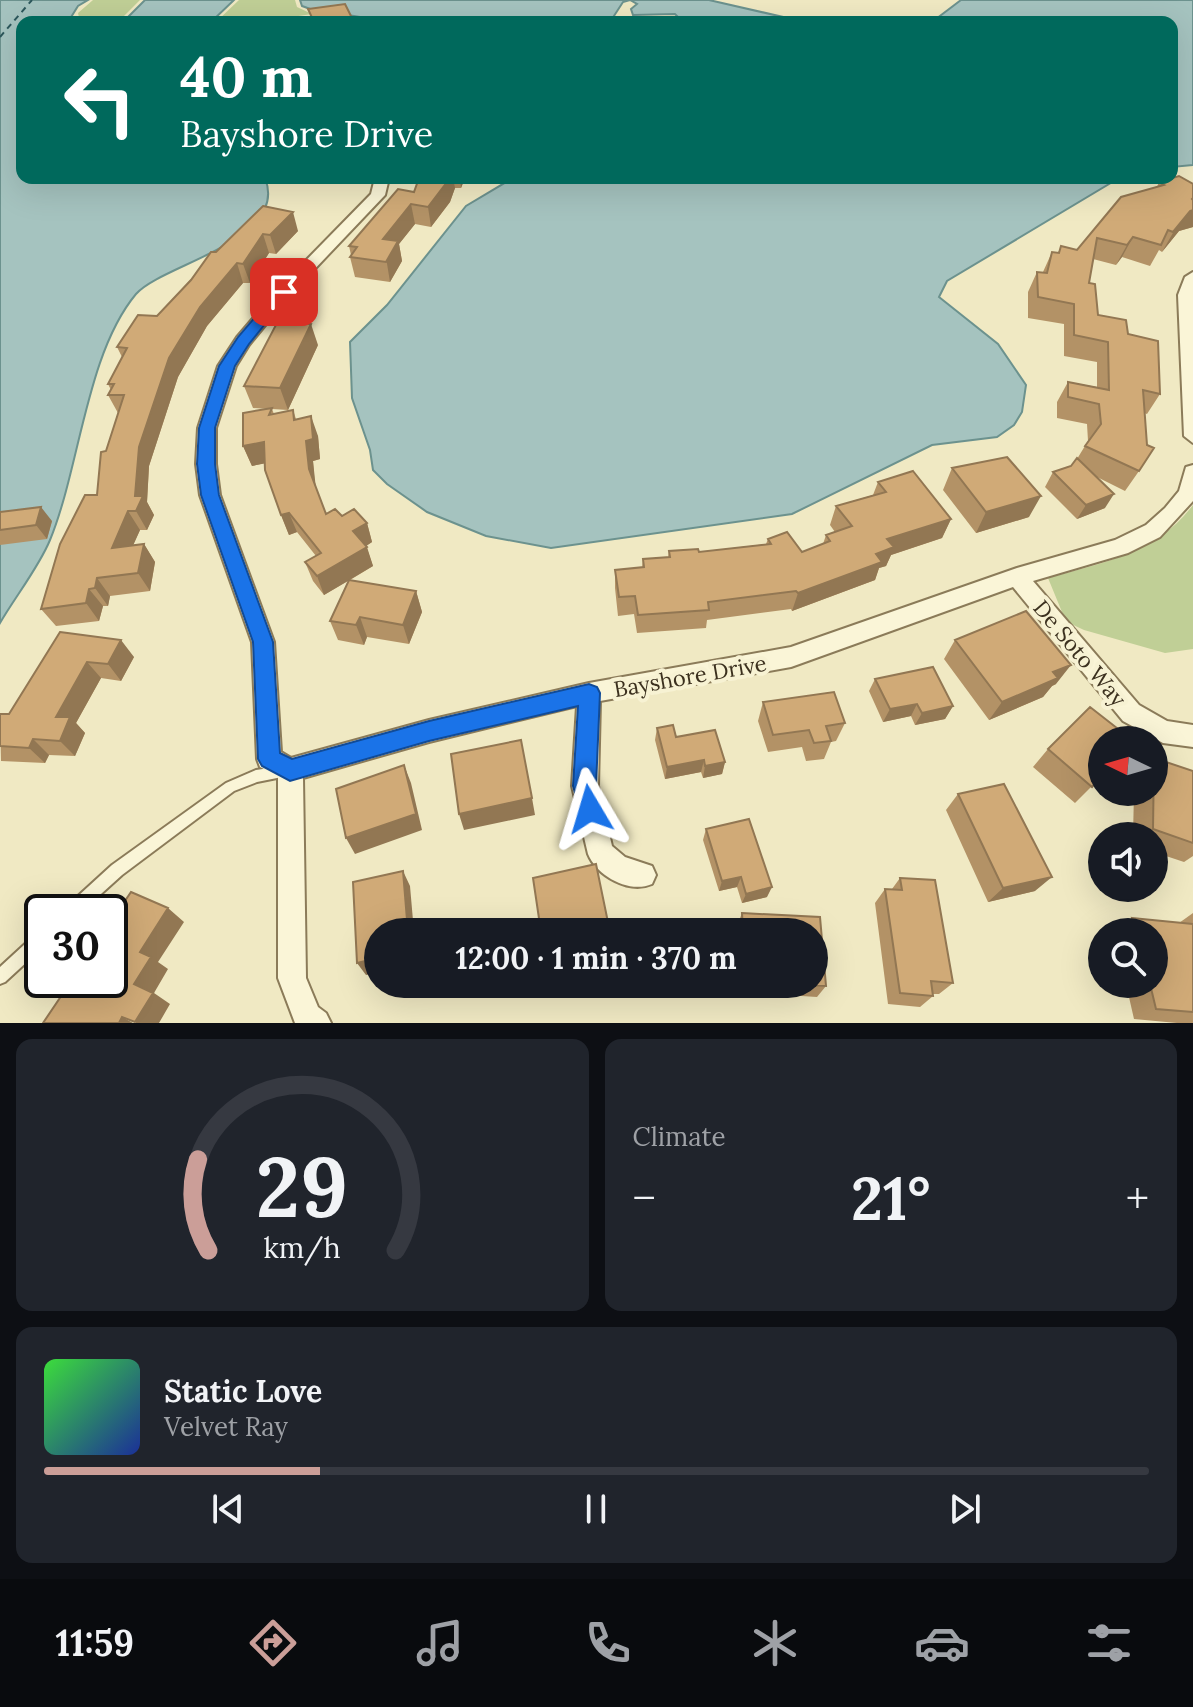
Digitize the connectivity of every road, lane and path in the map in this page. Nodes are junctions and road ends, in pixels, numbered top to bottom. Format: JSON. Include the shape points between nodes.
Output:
{"nodes":[{"id":1,"x":381,"y":184,"type":"edge"},
{"id":2,"x":1193,"y":277,"type":"edge"},
{"id":3,"x":1193,"y":436,"type":"edge"},
{"id":4,"x":1193,"y":472,"type":"edge"},
{"id":5,"x":1017,"y":577,"type":"junction"},
{"id":6,"x":589,"y":693,"type":"junction"},
{"id":7,"x":1193,"y":736,"type":"edge"},
{"id":8,"x":290,"y":770,"type":"junction"},
{"id":9,"x":643,"y":875,"type":"dead end"},
{"id":10,"x":91,"y":894,"type":"edge"},
{"id":11,"x":24,"y":955,"type":"edge"},
{"id":12,"x":0,"y":977,"type":"edge"},
{"id":13,"x":316,"y":1023,"type":"edge"}],
"edges":[{"from":1,"to":8,"type":"street","via":[[378,195],[243,341],[227,366],[207,428],[210,495],[263,642],[269,759]]},
{"from":2,"to":3,"type":"street","via":[[1186,295]]},
{"from":4,"to":5,"type":"street","name":"Bayshore Drive","via":[[1188,493],[1153,531],[1121,547]]},
{"from":5,"to":6,"type":"street","name":"Bayshore Drive","via":[[791,657]]},
{"from":5,"to":7,"type":"street","name":"De Soto Way","via":[[1131,713],[1163,732]]},
{"from":6,"to":8,"type":"street","name":"Bayshore Drive"},
{"from":6,"to":9,"type":"street","via":[[585,786],[601,854],[618,869]]},
{"from":8,"to":10,"type":"lane","via":[[230,787]]},
{"from":8,"to":13,"type":"street","via":[[292,978],[307,1017]]},
{"from":11,"to":12,"type":"lane"}]}
